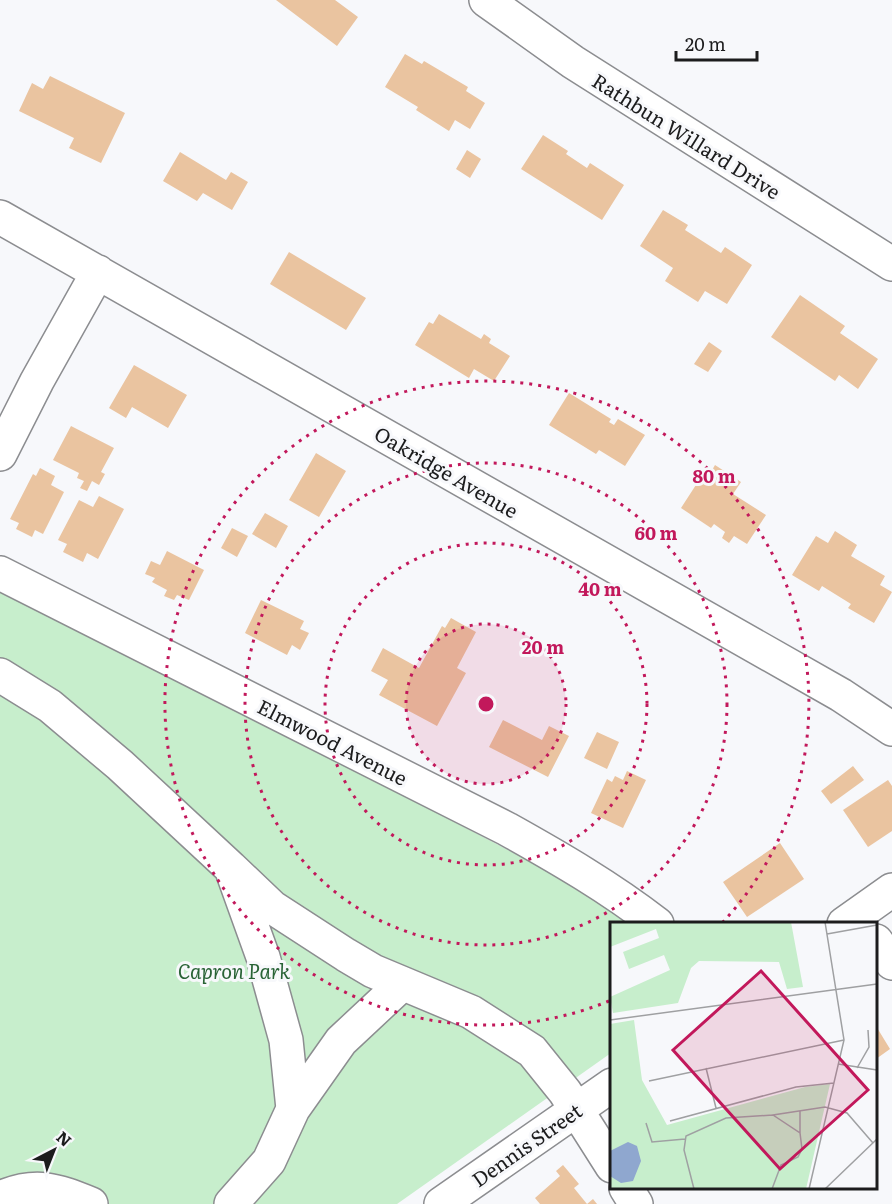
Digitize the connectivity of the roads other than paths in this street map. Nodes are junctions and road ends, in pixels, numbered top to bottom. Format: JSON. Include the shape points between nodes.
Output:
{"nodes":[{"id":1,"x":486,"y":0,"type":"edge"},
{"id":2,"x":0,"y":217,"type":"edge"},
{"id":3,"x":892,"y":264,"type":"edge"},
{"id":4,"x":98,"y":272,"type":"junction"},
{"id":5,"x":0,"y":454,"type":"edge"},
{"id":6,"x":0,"y":573,"type":"edge"},
{"id":7,"x":0,"y":675,"type":"edge"},
{"id":8,"x":892,"y":729,"type":"edge"},
{"id":9,"x":231,"y":868,"type":"junction"},
{"id":10,"x":892,"y":890,"type":"edge"},
{"id":11,"x":855,"y":921,"type":"edge"},
{"id":12,"x":654,"y":922,"type":"edge"},
{"id":13,"x":877,"y":942,"type":"edge"},
{"id":14,"x":892,"y":963,"type":"edge"},
{"id":15,"x":402,"y":984,"type":"junction"},
{"id":16,"x":610,"y":1085,"type":"edge"},
{"id":17,"x":293,"y":1109,"type":"junction"},
{"id":18,"x":575,"y":1109,"type":"junction"},
{"id":19,"x":610,"y":1163,"type":"edge"},
{"id":20,"x":627,"y":1189,"type":"edge"},
{"id":21,"x":0,"y":1198,"type":"edge"},
{"id":22,"x":91,"y":1204,"type":"edge"},
{"id":23,"x":231,"y":1204,"type":"edge"},
{"id":24,"x":441,"y":1204,"type":"edge"},
{"id":25,"x":636,"y":1204,"type":"edge"}],
"edges":[{"from":1,"to":3,"type":"street","name":"Rathbun Willard Drive","via":[[573,62]]},
{"from":2,"to":4,"type":"street","name":"Oakridge Avenue"},
{"from":4,"to":5,"type":"street"},
{"from":4,"to":8,"type":"street","name":"Oakridge Avenue","via":[[841,695]]},
{"from":6,"to":12,"type":"street","name":"Elmwood Avenue","via":[[507,829],[616,892]]},
{"from":7,"to":9,"type":"street","via":[[50,706]]},
{"from":9,"to":15,"type":"street","via":[[272,907],[306,931]]},
{"from":9,"to":17,"type":"street","via":[[263,957],[286,1041]]},
{"from":10,"to":11,"type":"street"},
{"from":13,"to":14,"type":"street"},
{"from":15,"to":17,"type":"street","via":[[341,1041]]},
{"from":15,"to":18,"type":"street","via":[[471,1012],[532,1051]]},
{"from":16,"to":18,"type":"street","name":"Dennis Street"},
{"from":17,"to":23,"type":"street","via":[[269,1161]]},
{"from":18,"to":19,"type":"street"},
{"from":18,"to":24,"type":"street","name":"Dennis Street"},
{"from":20,"to":25,"type":"street"},
{"from":21,"to":22,"type":"street","via":[[27,1189],[57,1191]]}]}
